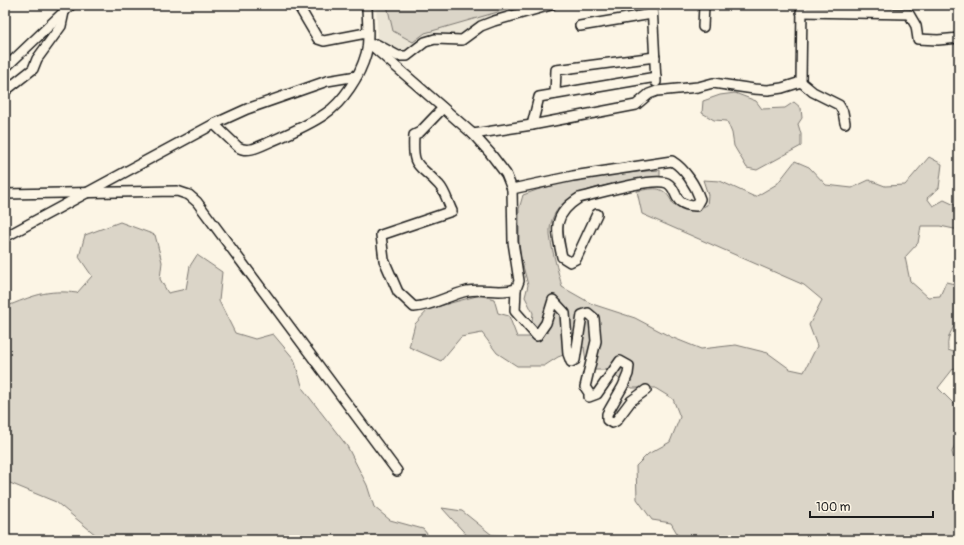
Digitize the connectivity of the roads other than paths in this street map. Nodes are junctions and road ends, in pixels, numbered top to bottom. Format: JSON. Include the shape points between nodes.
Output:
{"nodes":[{"id":1,"x":72,"y":5,"type":"edge"},
{"id":2,"x":298,"y":5,"type":"edge"},
{"id":3,"x":367,"y":5,"type":"edge"},
{"id":4,"x":551,"y":5,"type":"edge"},
{"id":5,"x":704,"y":5,"type":"edge"},
{"id":6,"x":801,"y":9,"type":"edge"},
{"id":7,"x":910,"y":9,"type":"edge"},
{"id":8,"x":652,"y":10,"type":"edge"},
{"id":9,"x":64,"y":12,"type":"junction"},
{"id":10,"x":580,"y":26,"type":"dead end"},
{"id":11,"x":703,"y":28,"type":"dead end"},
{"id":12,"x":959,"y":38,"type":"edge"},
{"id":13,"x":368,"y":39,"type":"junction"},
{"id":14,"x":655,"y":57,"type":"junction"},
{"id":15,"x":5,"y":68,"type":"edge"},
{"id":16,"x":357,"y":76,"type":"junction"},
{"id":17,"x":656,"y":77,"type":"junction"},
{"id":18,"x":801,"y":82,"type":"junction"},
{"id":19,"x":5,"y":91,"type":"edge"},
{"id":20,"x":657,"y":91,"type":"junction"},
{"id":21,"x":555,"y":94,"type":"junction"},
{"id":22,"x":443,"y":108,"type":"junction"},
{"id":23,"x":845,"y":123,"type":"dead end"},
{"id":24,"x":214,"y":124,"type":"junction"},
{"id":25,"x":532,"y":125,"type":"junction"},
{"id":26,"x":473,"y":134,"type":"junction"},
{"id":27,"x":512,"y":189,"type":"junction"},
{"id":28,"x":87,"y":193,"type":"junction"},
{"id":29,"x":5,"y":194,"type":"edge"},
{"id":30,"x":597,"y":214,"type":"dead end"},
{"id":31,"x":5,"y":237,"type":"edge"},
{"id":32,"x":516,"y":289,"type":"junction"},
{"id":33,"x":646,"y":390,"type":"dead end"},
{"id":34,"x":397,"y":471,"type":"dead end"}],
"edges":[{"from":1,"to":9,"type":"street"},
{"from":2,"to":13,"type":"street","via":[[318,39]]},
{"from":3,"to":13,"type":"street"},
{"from":4,"to":13,"type":"street","via":[[481,26],[462,40],[435,38],[425,42],[407,56],[398,56]]},
{"from":5,"to":11,"type":"street"},
{"from":6,"to":7,"type":"street"},
{"from":6,"to":18,"type":"street"},
{"from":7,"to":12,"type":"street","via":[[918,39]]},
{"from":8,"to":10,"type":"street"},
{"from":8,"to":14,"type":"street"},
{"from":9,"to":15,"type":"street"},
{"from":9,"to":19,"type":"street","via":[[61,26],[37,58],[33,69]]},
{"from":13,"to":16,"type":"street","via":[[367,53]]},
{"from":13,"to":22,"type":"street"},
{"from":14,"to":17,"type":"street"},
{"from":14,"to":21,"type":"street","via":[[556,70]]},
{"from":16,"to":24,"type":"street","via":[[327,81],[247,109]]},
{"from":16,"to":24,"type":"street","via":[[333,108],[324,115],[248,151],[238,147]]},
{"from":17,"to":20,"type":"street"},
{"from":17,"to":21,"type":"street"},
{"from":18,"to":20,"type":"street","via":[[768,90],[713,82],[698,87]]},
{"from":18,"to":23,"type":"street","via":[[813,92],[839,105]]},
{"from":20,"to":25,"type":"street","via":[[636,105]]},
{"from":21,"to":25,"type":"street","via":[[539,97]]},
{"from":22,"to":26,"type":"street"},
{"from":22,"to":32,"type":"street","via":[[414,135],[412,155],[417,164],[440,186],[452,211],[381,236],[384,260],[398,292],[414,307],[466,291],[494,289],[506,292]]},
{"from":24,"to":28,"type":"street"},
{"from":25,"to":26,"type":"street"},
{"from":26,"to":27,"type":"street","via":[[506,174]]},
{"from":27,"to":30,"type":"street","via":[[573,176],[672,161],[679,165],[696,188],[700,199],[696,206],[687,205],[678,200],[670,185],[665,182],[653,182],[579,198],[572,203],[556,225],[562,257],[570,262],[576,259]]},
{"from":27,"to":32,"type":"street","via":[[513,242],[519,280]]},
{"from":28,"to":29,"type":"street"},
{"from":28,"to":31,"type":"street"},
{"from":28,"to":34,"type":"street","via":[[178,191],[198,202]]},
{"from":32,"to":33,"type":"street","via":[[515,312],[537,336],[546,323],[553,300],[565,313],[568,354],[571,362],[575,360],[582,315],[588,313],[594,318],[596,341],[585,387],[589,397],[597,394],[620,361],[628,366],[626,380],[607,414],[608,420],[612,423],[616,421],[631,401]]}]}
